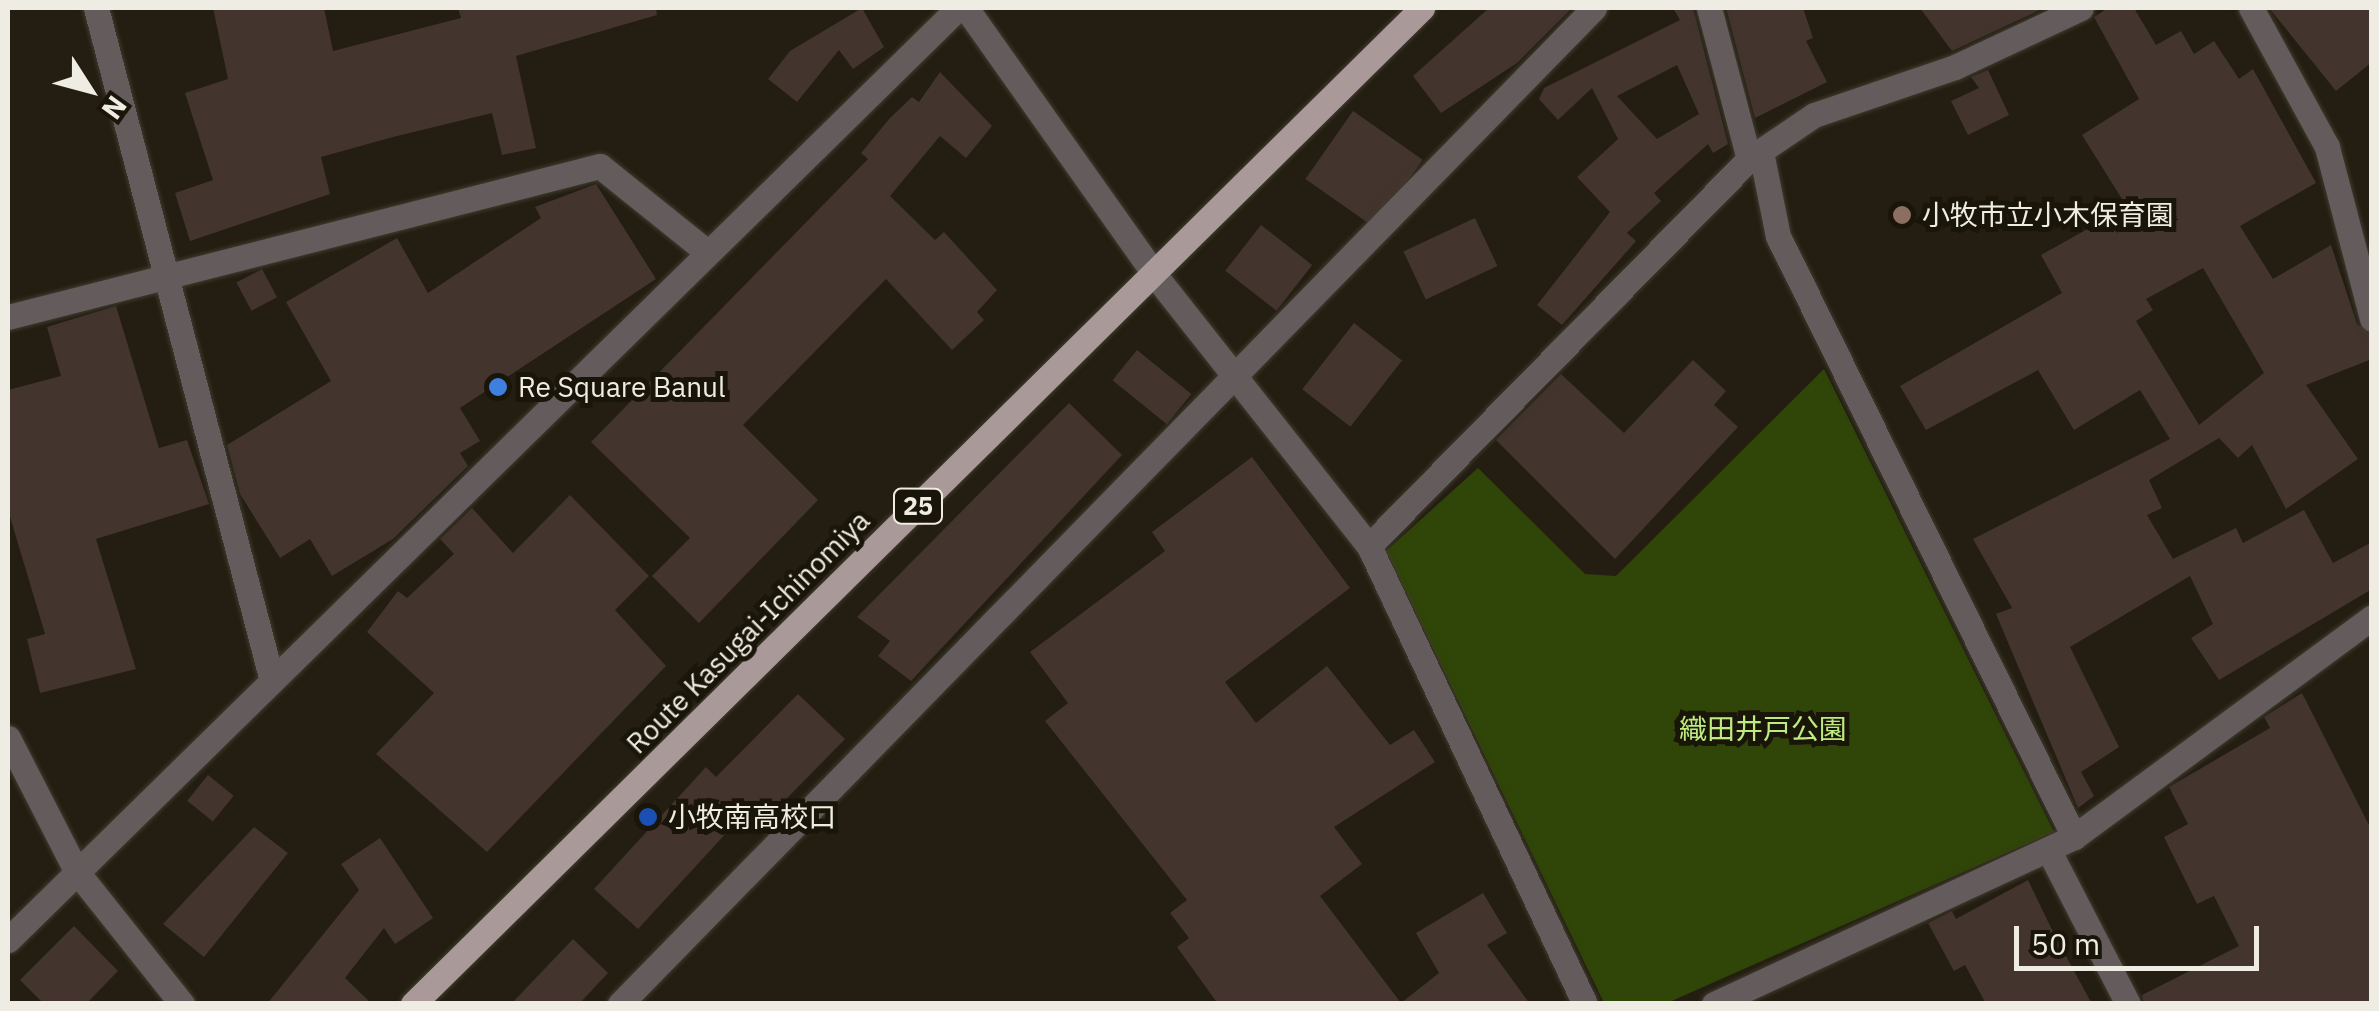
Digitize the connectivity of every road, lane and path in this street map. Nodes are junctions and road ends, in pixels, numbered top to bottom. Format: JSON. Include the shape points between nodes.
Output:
{"nodes":[{"id":1,"x":96,"y":8,"type":"edge"},
{"id":2,"x":958,"y":8,"type":"edge"},
{"id":3,"x":966,"y":8,"type":"edge"},
{"id":4,"x":1422,"y":8,"type":"edge"},
{"id":5,"x":1594,"y":8,"type":"edge"},
{"id":6,"x":1710,"y":8,"type":"edge"},
{"id":7,"x":2081,"y":8,"type":"edge"},
{"id":8,"x":2251,"y":8,"type":"edge"},
{"id":9,"x":1755,"y":156,"type":"junction"},
{"id":10,"x":707,"y":252,"type":"junction"},
{"id":11,"x":1154,"y":274,"type":"junction"},
{"id":12,"x":162,"y":276,"type":"junction"},
{"id":13,"x":8,"y":317,"type":"edge"},
{"id":14,"x":2372,"y":320,"type":"edge"},
{"id":15,"x":1237,"y":375,"type":"junction"},
{"id":16,"x":1368,"y":546,"type":"junction"},
{"id":17,"x":2372,"y":618,"type":"edge"},
{"id":18,"x":271,"y":677,"type":"junction"},
{"id":19,"x":8,"y":738,"type":"edge"},
{"id":20,"x":2074,"y":837,"type":"junction"},
{"id":21,"x":2050,"y":850,"type":"junction"},
{"id":22,"x":77,"y":872,"type":"junction"},
{"id":23,"x":8,"y":940,"type":"edge"},
{"id":24,"x":624,"y":1002,"type":"edge"},
{"id":25,"x":182,"y":1004,"type":"edge"},
{"id":26,"x":413,"y":1004,"type":"edge"},
{"id":27,"x":1585,"y":1004,"type":"edge"},
{"id":28,"x":1714,"y":1004,"type":"edge"},
{"id":29,"x":2128,"y":1004,"type":"edge"}],
"edges":[{"from":1,"to":12,"type":"street"},
{"from":2,"to":10,"type":"street"},
{"from":3,"to":11,"type":"street"},
{"from":4,"to":11,"type":"main road","name":"Route Kasugai-Ichinomiya","number":"25"},
{"from":5,"to":15,"type":"street"},
{"from":6,"to":9,"type":"street"},
{"from":7,"to":9,"type":"street","via":[[1955,66],[1814,115]]},
{"from":8,"to":14,"type":"street","via":[[2327,147]]},
{"from":9,"to":16,"type":"street"},
{"from":9,"to":20,"type":"street","via":[[1778,236]]},
{"from":10,"to":12,"type":"street","via":[[600,166]]},
{"from":10,"to":18,"type":"street"},
{"from":11,"to":15,"type":"street"},
{"from":11,"to":26,"type":"main road","name":"Route Kasugai-Ichinomiya","number":"25"},
{"from":12,"to":13,"type":"street"},
{"from":12,"to":18,"type":"street"},
{"from":15,"to":16,"type":"street"},
{"from":15,"to":24,"type":"street"},
{"from":16,"to":27,"type":"street"},
{"from":17,"to":20,"type":"street"},
{"from":18,"to":22,"type":"street"},
{"from":19,"to":22,"type":"street"},
{"from":20,"to":21,"type":"street"},
{"from":21,"to":28,"type":"street"},
{"from":21,"to":29,"type":"street"},
{"from":22,"to":23,"type":"street"},
{"from":22,"to":25,"type":"street"}]}
